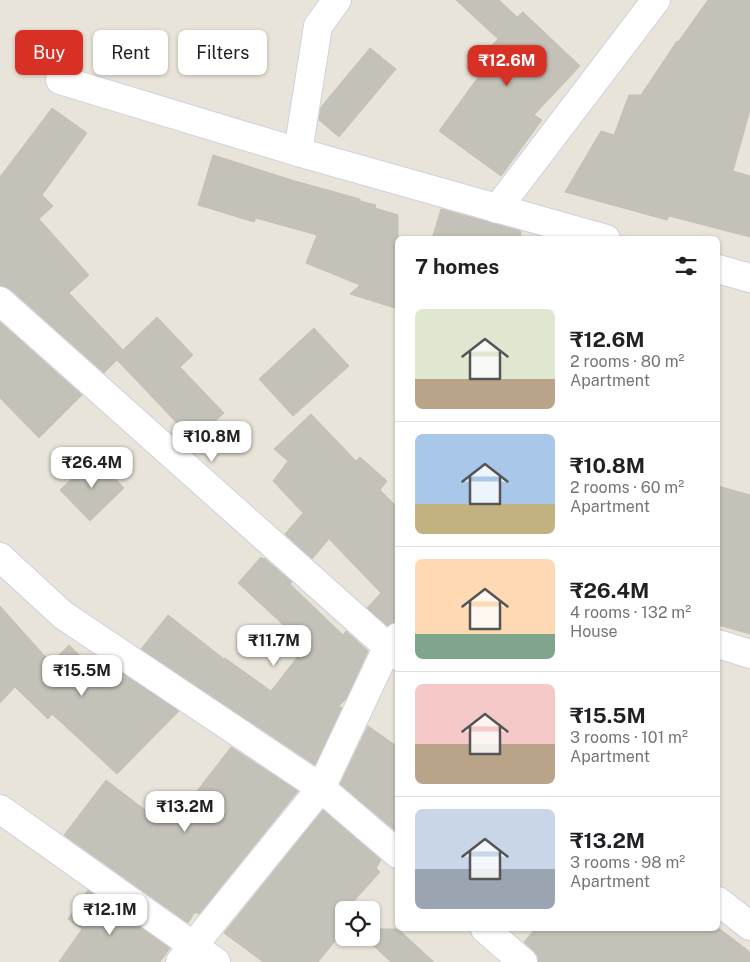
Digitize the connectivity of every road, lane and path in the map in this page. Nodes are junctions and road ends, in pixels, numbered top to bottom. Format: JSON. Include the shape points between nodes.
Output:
{"nodes":[{"id":1,"x":337,"y":0,"type":"edge"},
{"id":2,"x":656,"y":0,"type":"edge"},
{"id":3,"x":60,"y":80,"type":"dead end"},
{"id":4,"x":298,"y":152,"type":"junction"},
{"id":5,"x":497,"y":209,"type":"junction"},
{"id":6,"x":595,"y":236,"type":"edge"},
{"id":7,"x":720,"y":270,"type":"edge"},
{"id":8,"x":750,"y":278,"type":"edge"},
{"id":9,"x":0,"y":301,"type":"edge"},
{"id":10,"x":0,"y":557,"type":"edge"},
{"id":11,"x":720,"y":645,"type":"edge"},
{"id":12,"x":394,"y":647,"type":"edge"},
{"id":13,"x":750,"y":654,"type":"edge"},
{"id":14,"x":321,"y":788,"type":"junction"},
{"id":15,"x":0,"y":809,"type":"edge"},
{"id":16,"x":395,"y":851,"type":"edge"},
{"id":17,"x":720,"y":903,"type":"edge"},
{"id":18,"x":750,"y":926,"type":"edge"},
{"id":19,"x":487,"y":931,"type":"edge"},
{"id":20,"x":186,"y":954,"type":"edge"},
{"id":21,"x":216,"y":962,"type":"edge"},
{"id":22,"x":523,"y":962,"type":"edge"}],
"edges":[{"from":1,"to":4,"type":"street","via":[[318,26]]},
{"from":2,"to":5,"type":"street"},
{"from":3,"to":4,"type":"street"},
{"from":4,"to":5,"type":"street"},
{"from":5,"to":6,"type":"street"},
{"from":7,"to":8,"type":"street"},
{"from":9,"to":12,"type":"street"},
{"from":10,"to":14,"type":"street","via":[[63,616]]},
{"from":11,"to":13,"type":"street"},
{"from":12,"to":14,"type":"street"},
{"from":14,"to":16,"type":"street"},
{"from":14,"to":20,"type":"street"},
{"from":15,"to":20,"type":"street"},
{"from":17,"to":18,"type":"street"},
{"from":19,"to":22,"type":"street"},
{"from":20,"to":21,"type":"street"}]}
